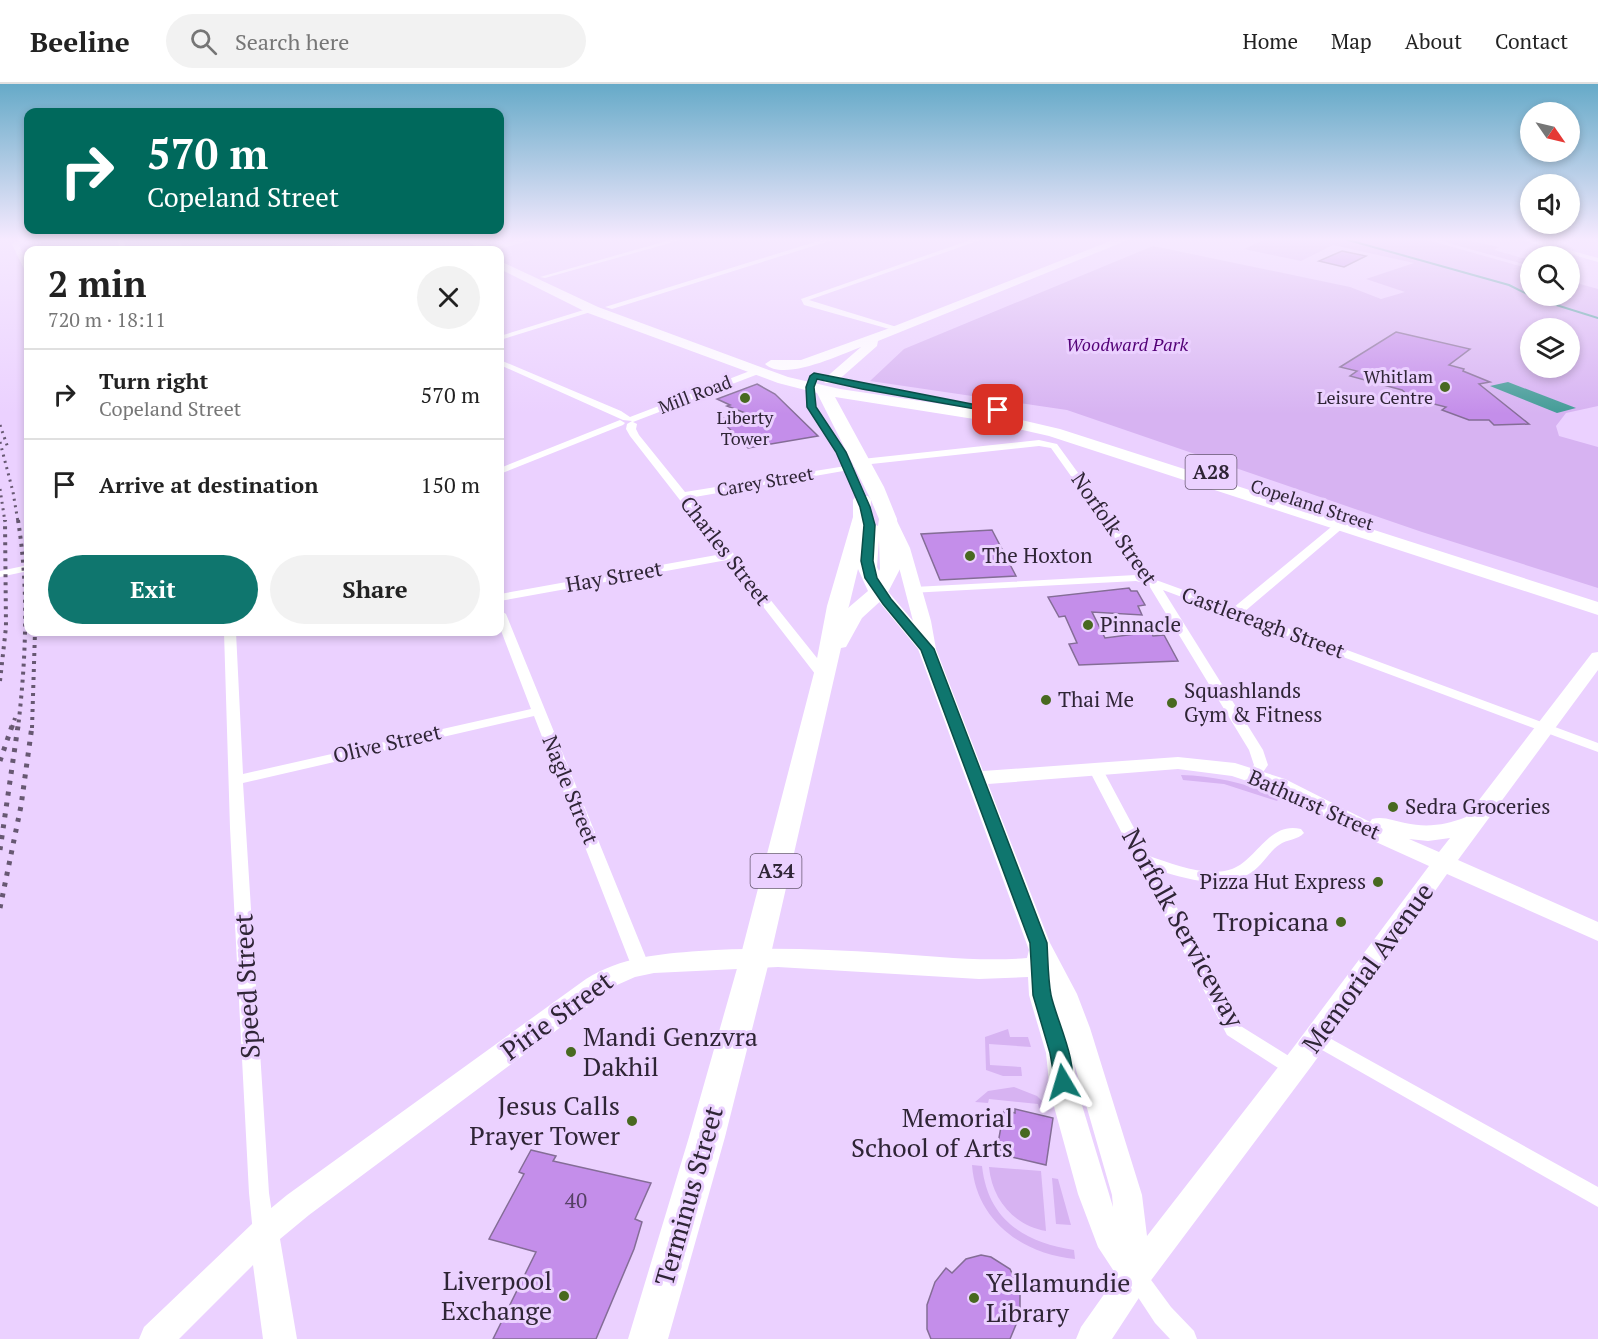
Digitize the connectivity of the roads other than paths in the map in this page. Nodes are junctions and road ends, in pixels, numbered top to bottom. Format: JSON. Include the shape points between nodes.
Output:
{"nodes":[{"id":1,"x":565,"y":297,"type":"edge"},
{"id":2,"x":586,"y":297,"type":"edge"},
{"id":3,"x":643,"y":297,"type":"edge"},
{"id":4,"x":815,"y":297,"type":"edge"},
{"id":5,"x":983,"y":297,"type":"edge"},
{"id":6,"x":609,"y":307,"type":"junction"},
{"id":7,"x":593,"y":310,"type":"junction"},
{"id":8,"x":894,"y":331,"type":"junction"},
{"id":9,"x":504,"y":337,"type":"edge"},
{"id":10,"x":854,"y":344,"type":"junction"},
{"id":11,"x":504,"y":364,"type":"edge"},
{"id":12,"x":765,"y":370,"type":"junction"},
{"id":13,"x":818,"y":396,"type":"junction"},
{"id":14,"x":628,"y":421,"type":"junction"},
{"id":15,"x":1046,"y":443,"type":"joint"},
{"id":16,"x":856,"y":465,"type":"junction"},
{"id":17,"x":504,"y":469,"type":"edge"},
{"id":18,"x":681,"y":496,"type":"junction"},
{"id":19,"x":862,"y":500,"type":"junction"},
{"id":20,"x":888,"y":519,"type":"junction"},
{"id":21,"x":1340,"y":525,"type":"junction"},
{"id":22,"x":729,"y":556,"type":"junction"},
{"id":23,"x":24,"y":569,"type":"edge"},
{"id":24,"x":0,"y":574,"type":"edge"},
{"id":25,"x":1152,"y":582,"type":"junction"},
{"id":26,"x":879,"y":591,"type":"junction"},
{"id":27,"x":914,"y":591,"type":"junction"},
{"id":28,"x":504,"y":597,"type":"edge"},
{"id":29,"x":1598,"y":597,"type":"edge"},
{"id":30,"x":1598,"y":609,"type":"edge"},
{"id":31,"x":1235,"y":613,"type":"junction"},
{"id":32,"x":504,"y":624,"type":"edge"},
{"id":33,"x":230,"y":636,"type":"edge"},
{"id":34,"x":927,"y":649,"type":"junction"},
{"id":35,"x":1598,"y":657,"type":"edge"},
{"id":36,"x":825,"y":672,"type":"junction"},
{"id":37,"x":538,"y":711,"type":"junction"},
{"id":38,"x":1545,"y":728,"type":"junction"},
{"id":39,"x":1598,"y":748,"type":"edge"},
{"id":40,"x":1095,"y":768,"type":"junction"},
{"id":41,"x":1254,"y":775,"type":"junction"},
{"id":42,"x":976,"y":778,"type":"junction"},
{"id":43,"x":236,"y":780,"type":"junction"},
{"id":44,"x":1323,"y":806,"type":"junction"},
{"id":45,"x":1478,"y":820,"type":"junction"},
{"id":46,"x":1296,"y":833,"type":"dead end"},
{"id":47,"x":1143,"y":860,"type":"junction"},
{"id":48,"x":1445,"y":863,"type":"junction"},
{"id":49,"x":1598,"y":932,"type":"edge"},
{"id":50,"x":755,"y":958,"type":"junction"},
{"id":51,"x":1042,"y":958,"type":"junction"},
{"id":52,"x":640,"y":965,"type":"junction"},
{"id":53,"x":1315,"y":1037,"type":"junction"},
{"id":54,"x":1293,"y":1068,"type":"junction"},
{"id":55,"x":1598,"y":1198,"type":"edge"},
{"id":56,"x":264,"y":1233,"type":"junction"},
{"id":57,"x":1135,"y":1276,"type":"junction"},
{"id":58,"x":156,"y":1339,"type":"edge"},
{"id":59,"x":280,"y":1339,"type":"edge"},
{"id":60,"x":648,"y":1339,"type":"edge"},
{"id":61,"x":1093,"y":1339,"type":"edge"},
{"id":62,"x":1186,"y":1339,"type":"edge"}],
"edges":[{"from":1,"to":7,"type":"highway","number":"A28"},
{"from":2,"to":6,"type":"highway","number":"A28"},
{"from":3,"to":6,"type":"street"},
{"from":4,"to":8,"type":"street","via":[[805,300]]},
{"from":5,"to":8,"type":"main road"},
{"from":6,"to":12,"type":"highway","number":"A28"},
{"from":7,"to":9,"type":"street"},
{"from":7,"to":12,"type":"highway","number":"A28"},
{"from":8,"to":10,"type":"main road"},
{"from":8,"to":13,"type":"main road","via":[[864,350]]},
{"from":10,"to":12,"type":"main road","via":[[799,365]]},
{"from":10,"to":13,"type":"main road","via":[[834,355]]},
{"from":11,"to":14,"type":"street","via":[[618,413]]},
{"from":12,"to":13,"type":"highway"},
{"from":12,"to":13,"type":"highway","number":"A28"},
{"from":12,"to":14,"type":"street","name":"Mill Road"},
{"from":13,"to":16,"type":"highway","number":"A34"},
{"from":13,"to":21,"type":"highway","name":"Copeland Street","number":"A28","via":[[834,405],[842,400],[873,399],[974,414],[1054,432]]},
{"from":13,"to":29,"type":"highway","name":"Copeland Street","number":"A28","via":[[976,406],[1069,427]]},
{"from":14,"to":17,"type":"street","name":"Mill Road"},
{"from":14,"to":18,"type":"street","name":"Charles Street"},
{"from":15,"to":16,"type":"street","name":"Carey Street"},
{"from":15,"to":25,"type":"street","name":"Norfolk Street","via":[[1054,446]]},
{"from":16,"to":18,"type":"street","name":"Carey Street"},
{"from":16,"to":19,"type":"highway","number":"A34"},
{"from":16,"to":20,"type":"highway","number":"A34"},
{"from":18,"to":22,"type":"street","name":"Charles Street"},
{"from":19,"to":26,"type":"highway","via":[[870,525],[867,567]]},
{"from":19,"to":36,"type":"highway","name":"Terminus Street","number":"A34","via":[[862,517]]},
{"from":20,"to":26,"type":"highway","name":"Terminus Street","number":"A34","via":[[890,569]]},
{"from":20,"to":27,"type":"street","via":[[899,539]]},
{"from":21,"to":30,"type":"highway","name":"Copeland Street","number":"A28"},
{"from":21,"to":31,"type":"street"},
{"from":22,"to":28,"type":"street","name":"Hay Street"},
{"from":22,"to":36,"type":"street","name":"Charles Street"},
{"from":23,"to":24,"type":"street"},
{"from":25,"to":27,"type":"street","name":"Castlereagh Street","via":[[1136,578]]},
{"from":25,"to":31,"type":"street","name":"Castlereagh Street"},
{"from":25,"to":41,"type":"street","name":"Norfolk Street","via":[[1256,750],[1261,765]]},
{"from":26,"to":34,"type":"street"},
{"from":26,"to":36,"type":"highway","name":"Terminus Street","number":"A34","via":[[850,620]]},
{"from":27,"to":34,"type":"street"},
{"from":31,"to":38,"type":"street","name":"Castlereagh Street"},
{"from":32,"to":37,"type":"street","name":"Nagle Street"},
{"from":33,"to":43,"type":"street","name":"Speed Street"},
{"from":34,"to":42,"type":"street"},
{"from":35,"to":38,"type":"street","name":"Memorial Avenue"},
{"from":36,"to":50,"type":"highway","name":"Terminus Street","number":"A34"},
{"from":37,"to":43,"type":"street","name":"Olive Street"},
{"from":37,"to":52,"type":"street","name":"Nagle Street"},
{"from":38,"to":39,"type":"street","name":"Castlereagh Street"},
{"from":38,"to":45,"type":"street","name":"Memorial Avenue"},
{"from":40,"to":41,"type":"street","name":"Bathurst Street","via":[[1178,763],[1217,766]]},
{"from":40,"to":42,"type":"street","name":"Bathurst Street"},
{"from":40,"to":47,"type":"street","name":"Norfolk Serviceway"},
{"from":41,"to":44,"type":"street","name":"Bathurst Street"},
{"from":42,"to":51,"type":"street"},
{"from":43,"to":56,"type":"street","name":"Speed Street"},
{"from":44,"to":45,"type":"street","via":[[1424,834],[1442,834]]},
{"from":44,"to":48,"type":"street","name":"Bathurst Street"},
{"from":45,"to":48,"type":"street","name":"Memorial Avenue"},
{"from":46,"to":47,"type":"street","via":[[1271,841],[1247,868],[1233,874],[1202,876]]},
{"from":47,"to":54,"type":"street","name":"Norfolk Serviceway","via":[[1233,1030]]},
{"from":48,"to":49,"type":"street","name":"Bathurst Street"},
{"from":48,"to":53,"type":"street","name":"Memorial Avenue"},
{"from":50,"to":51,"type":"street","name":"Pirie Street","via":[[970,969]]},
{"from":50,"to":52,"type":"street","name":"Pirie Street"},
{"from":50,"to":60,"type":"highway","name":"Terminus Street","number":"A34","via":[[708,1137]]},
{"from":51,"to":57,"type":"street","via":[[1077,1028],[1124,1180]]},
{"from":52,"to":56,"type":"street","name":"Pirie Street","via":[[624,968],[595,986]]},
{"from":53,"to":54,"type":"street","name":"Memorial Avenue"},
{"from":53,"to":55,"type":"street"},
{"from":54,"to":57,"type":"street","name":"Memorial Avenue"},
{"from":56,"to":58,"type":"street","name":"Pirie Street"},
{"from":56,"to":59,"type":"street","name":"Speed Street"},
{"from":57,"to":61,"type":"street","name":"Memorial Avenue"},
{"from":57,"to":62,"type":"street"}]}
